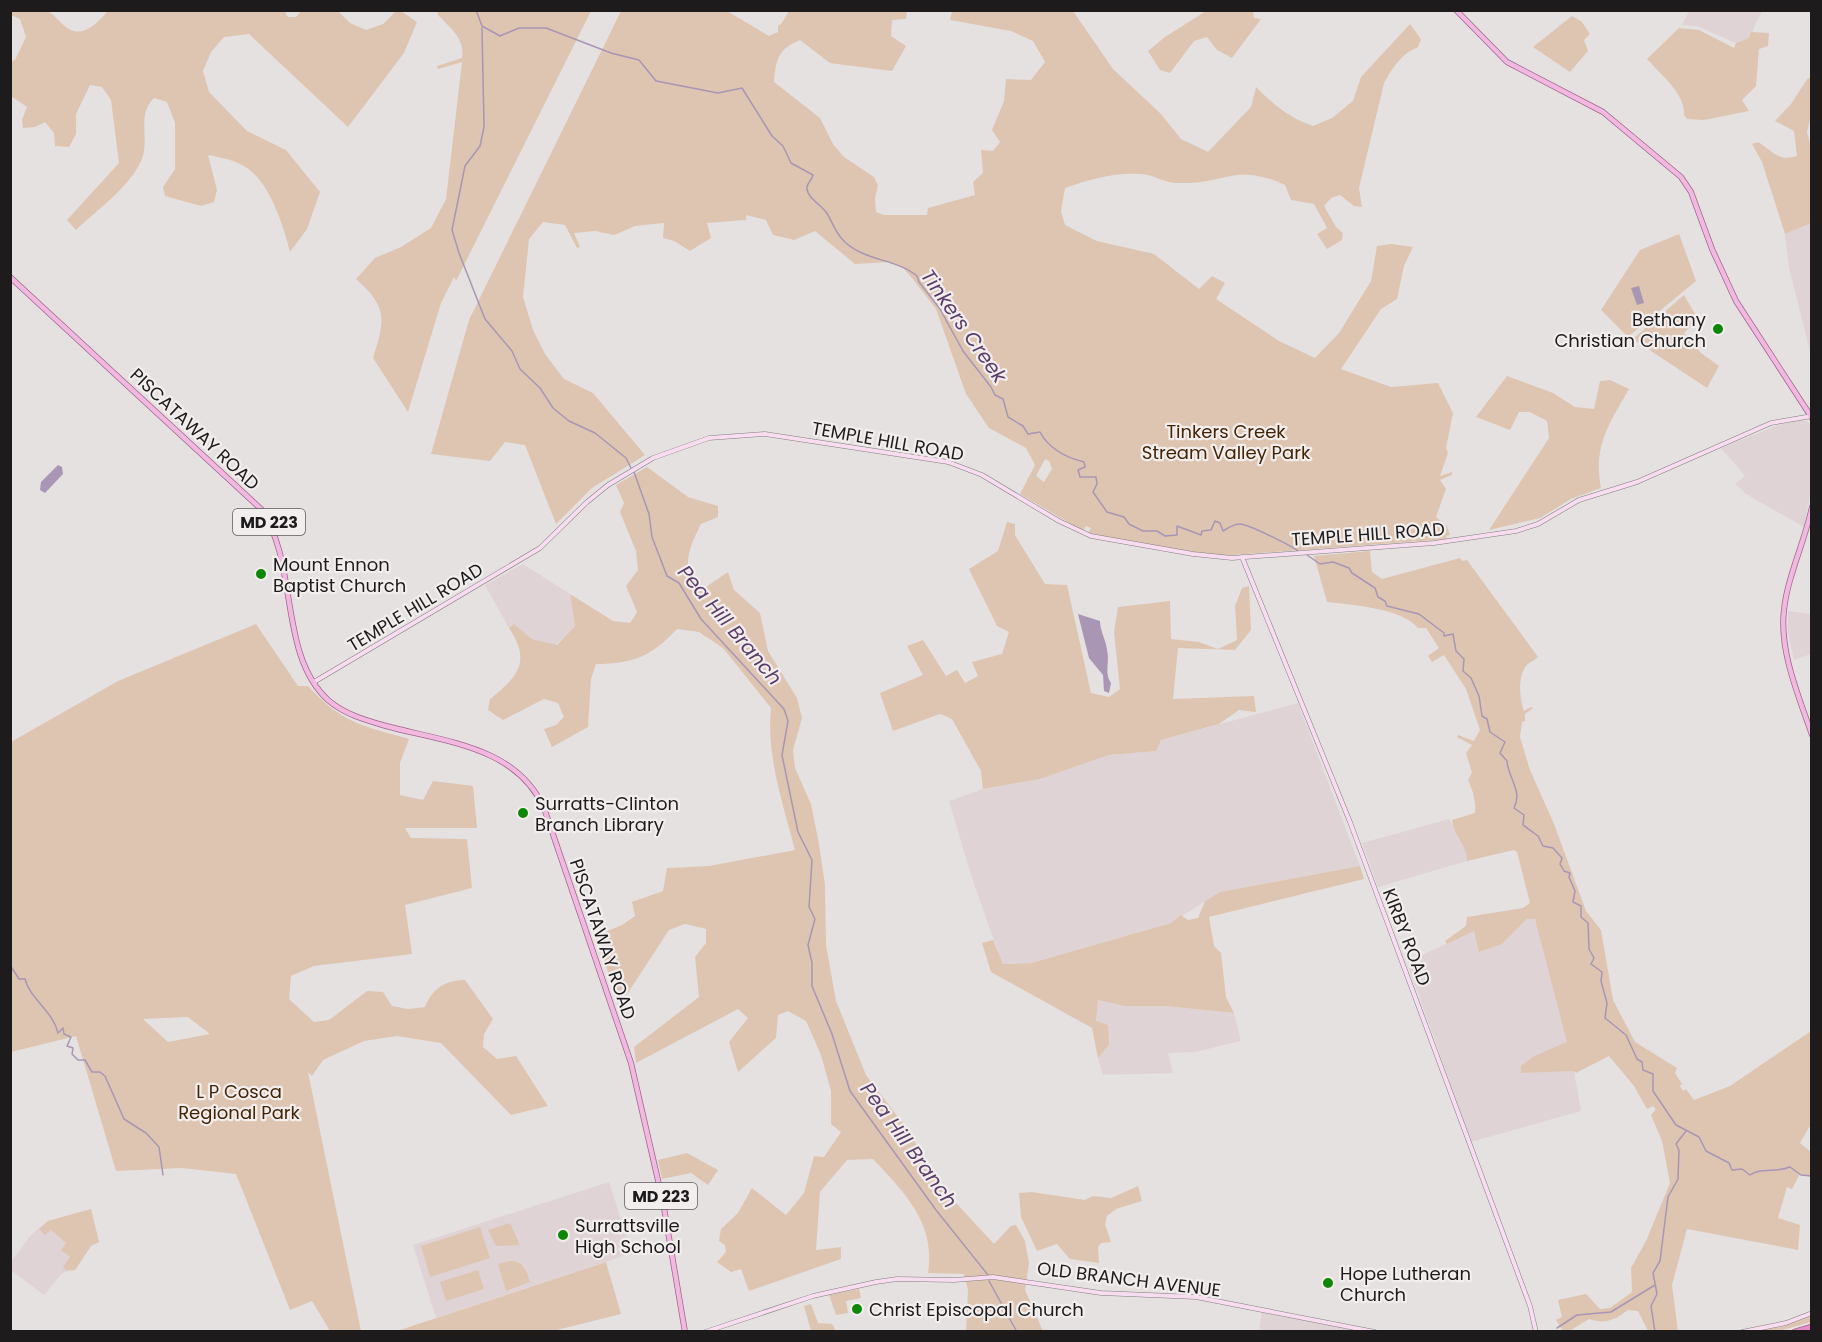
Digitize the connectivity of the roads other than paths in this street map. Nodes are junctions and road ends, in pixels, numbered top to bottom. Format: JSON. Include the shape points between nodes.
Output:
{"nodes":[{"id":1,"x":1456,"y":10,"type":"edge"},
{"id":2,"x":10,"y":277,"type":"edge"},
{"id":3,"x":1811,"y":417,"type":"edge"},
{"id":4,"x":1812,"y":507,"type":"edge"},
{"id":5,"x":1242,"y":557,"type":"junction"},
{"id":6,"x":314,"y":682,"type":"junction"},
{"id":7,"x":1812,"y":735,"type":"edge"},
{"id":8,"x":1812,"y":1313,"type":"edge"},
{"id":9,"x":1812,"y":1327,"type":"edge"},
{"id":10,"x":1357,"y":1329,"type":"edge"},
{"id":11,"x":1371,"y":1331,"type":"edge"},
{"id":12,"x":685,"y":1332,"type":"edge"},
{"id":13,"x":705,"y":1332,"type":"edge"},
{"id":14,"x":1536,"y":1332,"type":"edge"},
{"id":15,"x":1742,"y":1332,"type":"edge"},
{"id":16,"x":1795,"y":1332,"type":"edge"}],
"edges":[{"from":1,"to":3,"type":"main road","via":[[1507,63],[1603,112],[1681,177],[1691,192],[1736,301]]},
{"from":2,"to":6,"type":"main road","name":"PISCATAWAY ROAD","number":"MD 223","via":[[261,509],[278,546],[301,652]]},
{"from":3,"to":5,"type":"main road","name":"TEMPLE HILL ROAD","via":[[1771,423],[1637,482],[1579,500],[1522,530],[1434,543]]},
{"from":4,"to":7,"type":"main road","via":[[1785,602],[1783,624]]},
{"from":5,"to":6,"type":"main road","name":"TEMPLE HILL ROAD","via":[[1211,557],[1098,538],[1074,529],[982,475],[948,462],[775,435],[731,435],[686,445],[640,465],[591,498],[540,548]]},
{"from":5,"to":14,"type":"main road","name":"KIRBY ROAD","via":[[1350,822],[1530,1306]]},
{"from":6,"to":12,"type":"main road","name":"PISCATAWAY ROAD","number":"MD 223","via":[[337,706],[357,717],[501,759],[520,773],[539,797],[631,1063],[663,1202]]},
{"from":8,"to":15,"type":"main road"},
{"from":9,"to":16,"type":"highway"},
{"from":10,"to":11,"type":"main road","name":"OLD BRANCH AVENUE"},
{"from":10,"to":13,"type":"main road","name":"OLD BRANCH AVENUE","via":[[1196,1297],[1101,1293],[993,1277],[876,1282],[813,1296]]}]}
